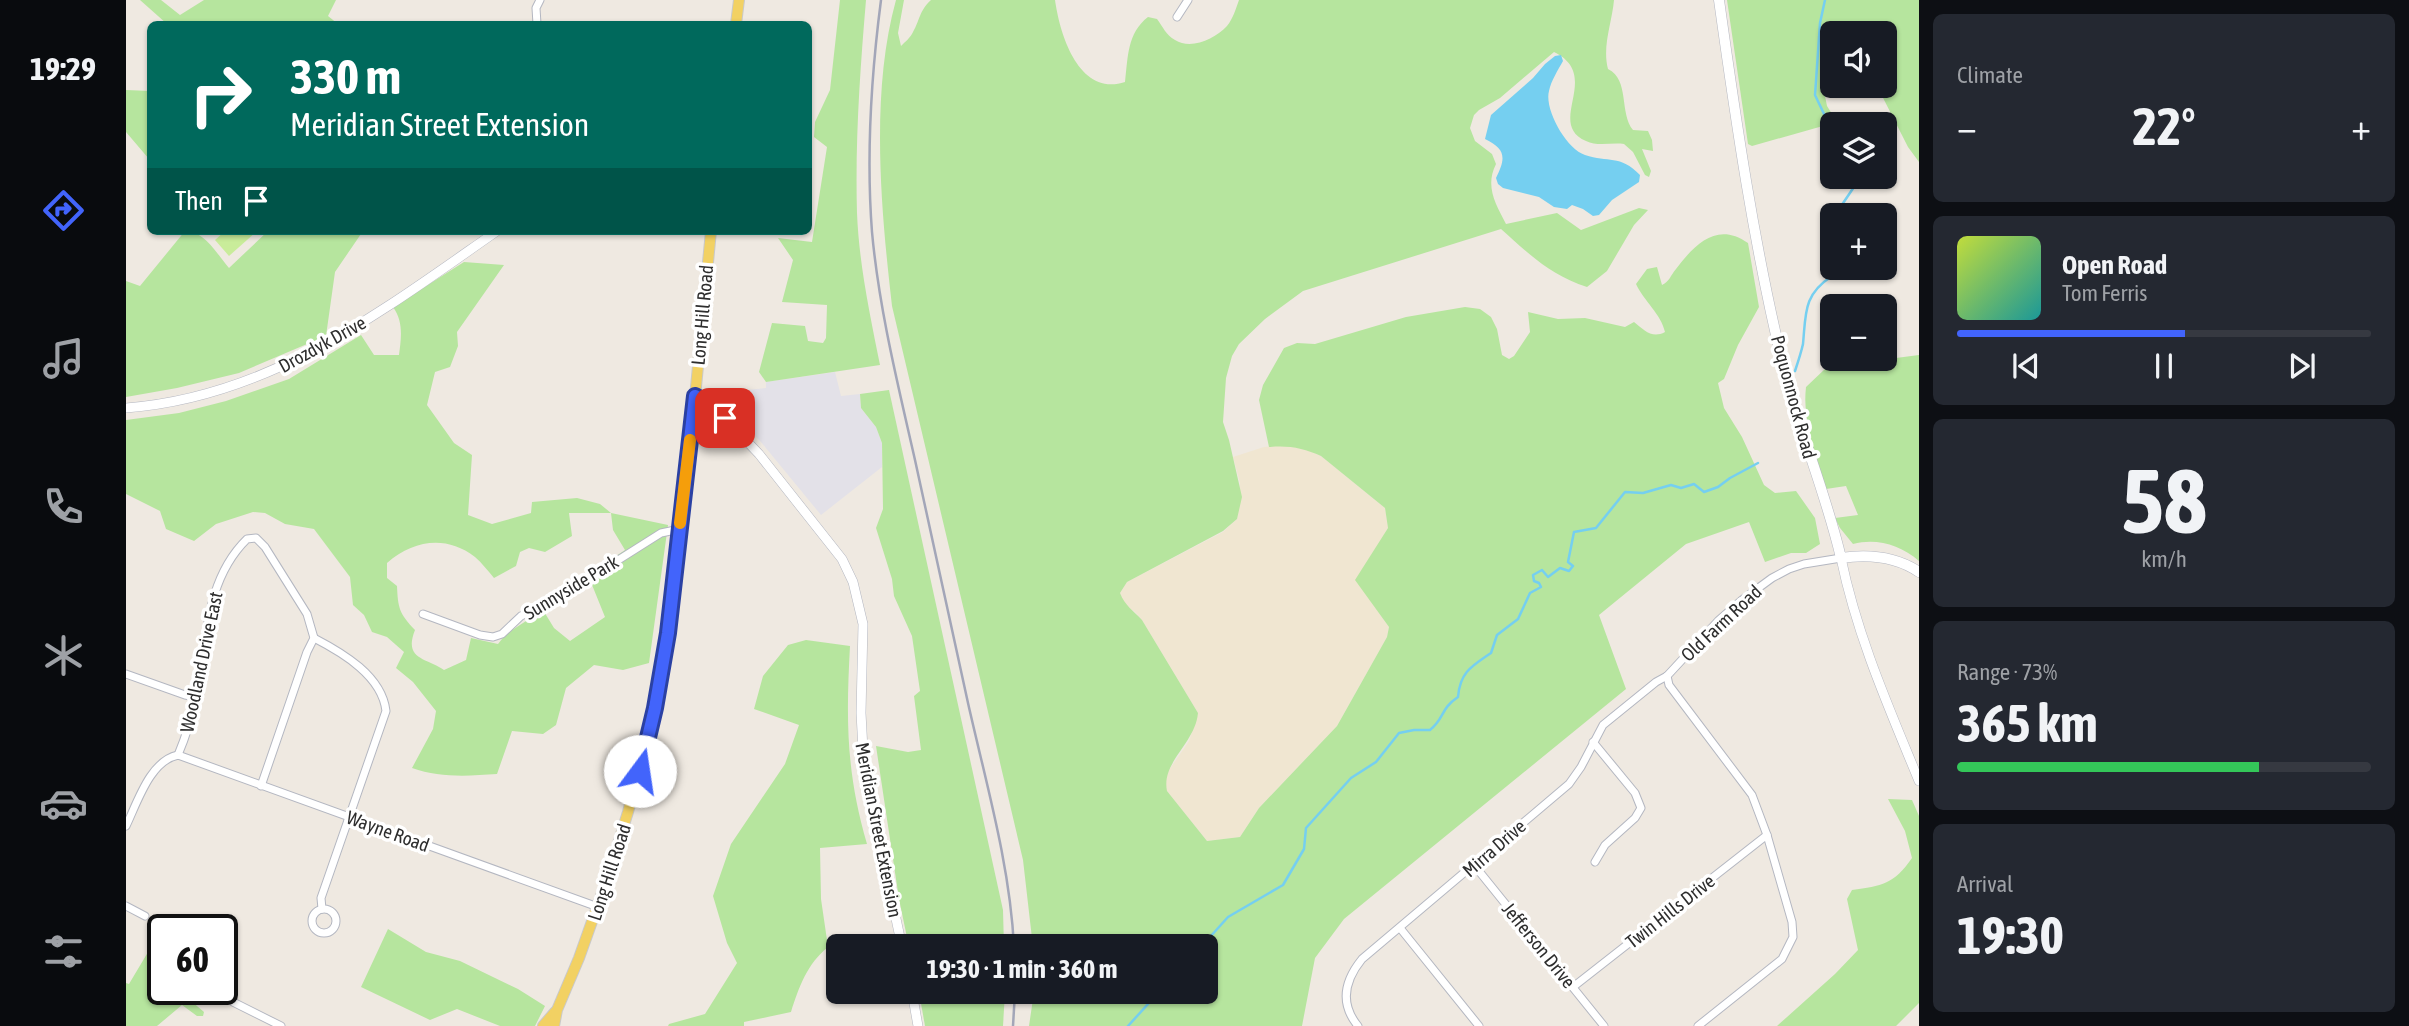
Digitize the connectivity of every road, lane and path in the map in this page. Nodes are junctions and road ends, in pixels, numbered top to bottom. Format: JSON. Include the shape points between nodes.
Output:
{"nodes":[{"id":1,"x":540,"y":0,"type":"edge"},
{"id":2,"x":739,"y":0,"type":"edge"},
{"id":3,"x":1188,"y":0,"type":"edge"},
{"id":4,"x":1719,"y":0,"type":"edge"},
{"id":5,"x":1177,"y":17,"type":"dead end"},
{"id":6,"x":537,"y":21,"type":"edge"},
{"id":7,"x":736,"y":21,"type":"edge"},
{"id":8,"x":491,"y":235,"type":"edge"},
{"id":9,"x":711,"y":235,"type":"edge"},
{"id":10,"x":695,"y":396,"type":"junction"},
{"id":11,"x":126,"y":408,"type":"edge"},
{"id":12,"x":680,"y":529,"type":"junction"},
{"id":13,"x":1841,"y":558,"type":"junction"},
{"id":14,"x":1919,"y":572,"type":"edge"},
{"id":15,"x":424,"y":614,"type":"dead end"},
{"id":16,"x":314,"y":638,"type":"junction"},
{"id":17,"x":126,"y":674,"type":"edge"},
{"id":18,"x":1667,"y":676,"type":"junction"},
{"id":19,"x":196,"y":697,"type":"junction"},
{"id":20,"x":1593,"y":742,"type":"junction"},
{"id":21,"x":178,"y":755,"type":"junction"},
{"id":22,"x":1919,"y":781,"type":"edge"},
{"id":23,"x":261,"y":786,"type":"junction"},
{"id":24,"x":350,"y":817,"type":"junction"},
{"id":25,"x":126,"y":826,"type":"edge"},
{"id":26,"x":1767,"y":835,"type":"junction"},
{"id":27,"x":1595,"y":862,"type":"dead end"},
{"id":28,"x":1474,"y":865,"type":"junction"},
{"id":29,"x":126,"y":906,"type":"edge"},
{"id":30,"x":598,"y":907,"type":"junction"},
{"id":31,"x":321,"y":909,"type":"dead end"},
{"id":32,"x":145,"y":916,"type":"dead end"},
{"id":33,"x":1400,"y":928,"type":"junction"},
{"id":34,"x":899,"y":934,"type":"edge"},
{"id":35,"x":1573,"y":987,"type":"junction"},
{"id":36,"x":238,"y":1004,"type":"edge"},
{"id":37,"x":914,"y":1004,"type":"edge"},
{"id":38,"x":557,"y":1010,"type":"junction"},
{"id":39,"x":281,"y":1026,"type":"edge"},
{"id":40,"x":543,"y":1026,"type":"edge"},
{"id":41,"x":554,"y":1026,"type":"edge"},
{"id":42,"x":918,"y":1026,"type":"edge"},
{"id":43,"x":1358,"y":1026,"type":"edge"},
{"id":44,"x":1479,"y":1026,"type":"edge"},
{"id":45,"x":1604,"y":1026,"type":"edge"},
{"id":46,"x":1698,"y":1026,"type":"edge"}],
"edges":[{"from":1,"to":6,"type":"street"},
{"from":2,"to":7,"type":"main road"},
{"from":3,"to":5,"type":"street"},
{"from":4,"to":13,"type":"main road","name":"Poquonnock Road","via":[[1775,330]]},
{"from":8,"to":11,"type":"street","name":"Drozdyk Drive","via":[[353,330],[286,365],[221,390]]},
{"from":9,"to":10,"type":"main road","name":"Long Hill Road"},
{"from":10,"to":12,"type":"main road","name":"Long Hill Road"},
{"from":10,"to":34,"type":"street","name":"Meridian Street Extension","via":[[715,408],[759,454],[842,559],[853,582],[863,624],[864,768]]},
{"from":12,"to":15,"type":"street","name":"Sunnyside Park","via":[[661,533],[493,637]]},
{"from":12,"to":30,"type":"main road","name":"Long Hill Road","via":[[655,708]]},
{"from":13,"to":14,"type":"main road","via":[[1879,556]]},
{"from":13,"to":18,"type":"street","name":"Old Farm Road","via":[[1804,564],[1772,578],[1718,621]]},
{"from":13,"to":22,"type":"street","name":"Poquonnock Road","via":[[1860,631]]},
{"from":16,"to":19,"type":"street","name":"Woodland Drive East","via":[[307,614],[265,547],[252,537],[237,551],[212,598]]},
{"from":16,"to":23,"type":"street"},
{"from":16,"to":24,"type":"street","via":[[364,671],[385,701],[384,721]]},
{"from":17,"to":19,"type":"street"},
{"from":18,"to":20,"type":"street","name":"Mirra Drive","via":[[1614,715]]},
{"from":18,"to":26,"type":"street","name":"Old Farm Road","via":[[1669,685],[1752,795]]},
{"from":19,"to":21,"type":"street","name":"Woodland Drive East"},
{"from":20,"to":27,"type":"street","via":[[1635,793],[1641,808]]},
{"from":20,"to":28,"type":"street","name":"Mirra Drive","via":[[1569,784]]},
{"from":21,"to":23,"type":"street","name":"Wayne Road"},
{"from":21,"to":25,"type":"street","via":[[154,771]]},
{"from":23,"to":24,"type":"street","name":"Wayne Road"},
{"from":24,"to":30,"type":"street","name":"Wayne Road"},
{"from":24,"to":31,"type":"street"},
{"from":26,"to":35,"type":"street","name":"Twin Hills Drive"},
{"from":26,"to":46,"type":"street","name":"Old Farm Road","via":[[1793,937],[1782,959]]},
{"from":28,"to":33,"type":"street","name":"Mirra Drive"},
{"from":28,"to":35,"type":"street","name":"Jefferson Drive"},
{"from":29,"to":32,"type":"street"},
{"from":30,"to":38,"type":"main road","name":"Long Hill Road"},
{"from":33,"to":43,"type":"street","name":"Mirra Drive","via":[[1350,974],[1347,1007]]},
{"from":33,"to":44,"type":"street"},
{"from":35,"to":45,"type":"street","name":"Jefferson Drive"},
{"from":36,"to":39,"type":"street"},
{"from":37,"to":42,"type":"street"},
{"from":38,"to":40,"type":"main road","name":"Long Hill Road"},
{"from":38,"to":41,"type":"main road","name":"Long Hill Road"}]}
